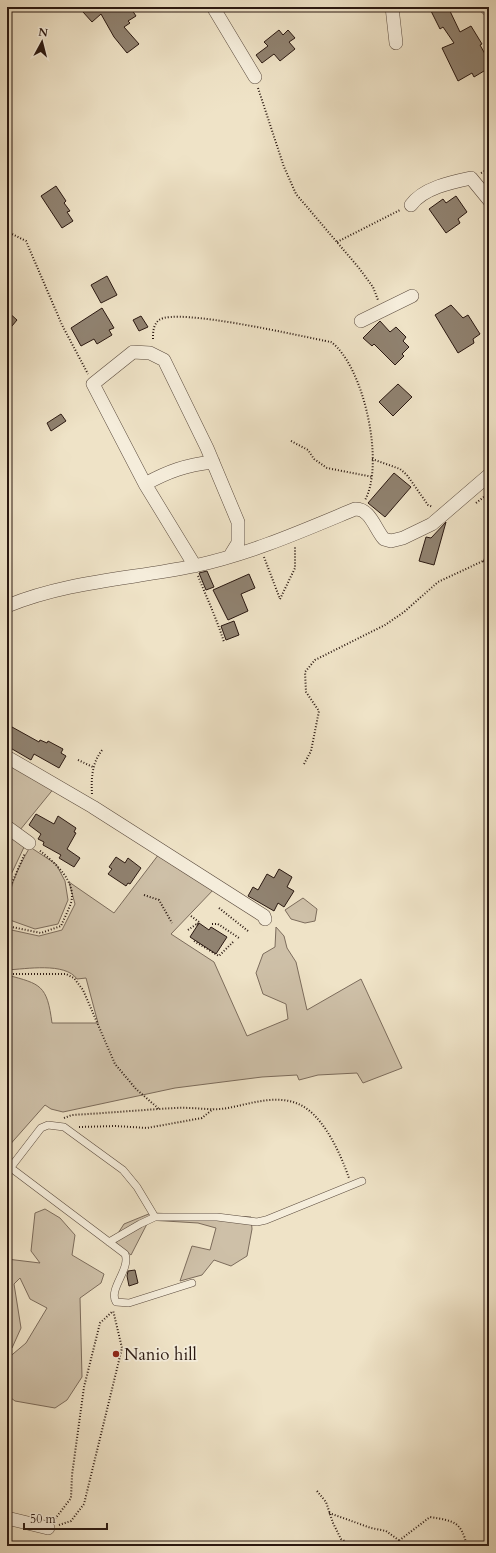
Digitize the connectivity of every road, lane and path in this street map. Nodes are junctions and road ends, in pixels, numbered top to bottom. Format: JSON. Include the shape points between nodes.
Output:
{"nodes":[{"id":1,"x":213,"y":7,"type":"edge"},
{"id":2,"x":392,"y":7,"type":"edge"},
{"id":3,"x":486,"y":7,"type":"edge"},
{"id":4,"x":489,"y":10,"type":"edge"},
{"id":5,"x":396,"y":43,"type":"dead end"},
{"id":6,"x":254,"y":77,"type":"joint"},
{"id":7,"x":489,"y":200,"type":"edge"},
{"id":8,"x":411,"y":204,"type":"joint"},
{"id":9,"x":7,"y":235,"type":"edge"},
{"id":10,"x":337,"y":242,"type":"junction"},
{"id":11,"x":412,"y":296,"type":"dead end"},
{"id":12,"x":383,"y":310,"type":"junction"},
{"id":13,"x":361,"y":321,"type":"dead end"},
{"id":14,"x":152,"y":339,"type":"dead end"},
{"id":15,"x":92,"y":384,"type":"junction"},
{"id":16,"x":291,"y":442,"type":"dead end"},
{"id":17,"x":372,"y":459,"type":"junction"},
{"id":18,"x":213,"y":462,"type":"junction"},
{"id":19,"x":489,"y":475,"type":"edge"},
{"id":20,"x":373,"y":477,"type":"junction"},
{"id":21,"x":145,"y":484,"type":"junction"},
{"id":22,"x":361,"y":509,"type":"junction"},
{"id":23,"x":450,"y":510,"type":"junction"},
{"id":24,"x":294,"y":535,"type":"junction"},
{"id":25,"x":261,"y":548,"type":"junction"},
{"id":26,"x":489,"y":555,"type":"edge"},
{"id":27,"x":230,"y":556,"type":"junction"},
{"id":28,"x":483,"y":561,"type":"junction"},
{"id":29,"x":489,"y":563,"type":"edge"},
{"id":30,"x":194,"y":566,"type":"junction"},
{"id":31,"x":7,"y":606,"type":"edge"},
{"id":32,"x":224,"y":642,"type":"dead end"},
{"id":33,"x":103,"y":749,"type":"dead end"},
{"id":34,"x":7,"y":757,"type":"edge"},
{"id":35,"x":78,"y":760,"type":"dead end"},
{"id":36,"x":304,"y":764,"type":"dead end"},
{"id":37,"x":93,"y":767,"type":"junction"},
{"id":38,"x":93,"y":807,"type":"junction"},
{"id":39,"x":7,"y":827,"type":"edge"},
{"id":40,"x":29,"y":843,"type":"junction"},
{"id":41,"x":7,"y":894,"type":"edge"},
{"id":42,"x":144,"y":895,"type":"dead end"},
{"id":43,"x":219,"y":908,"type":"dead end"},
{"id":44,"x":191,"y":916,"type":"dead end"},
{"id":45,"x":265,"y":919,"type":"dead end"},
{"id":46,"x":199,"y":922,"type":"junction"},
{"id":47,"x":172,"y":923,"type":"dead end"},
{"id":48,"x":212,"y":924,"type":"dead end"},
{"id":49,"x":197,"y":925,"type":"dead end"},
{"id":50,"x":7,"y":926,"type":"edge"},
{"id":51,"x":188,"y":930,"type":"dead end"},
{"id":52,"x":248,"y":931,"type":"dead end"},
{"id":53,"x":239,"y":938,"type":"dead end"},
{"id":54,"x":194,"y":941,"type":"dead end"},
{"id":55,"x":233,"y":942,"type":"dead end"},
{"id":56,"x":7,"y":974,"type":"edge"},
{"id":57,"x":159,"y":1109,"type":"junction"},
{"id":58,"x":214,"y":1109,"type":"junction"},
{"id":59,"x":48,"y":1125,"type":"junction"},
{"id":60,"x":64,"y":1127,"type":"junction"},
{"id":61,"x":9,"y":1166,"type":"edge"},
{"id":62,"x":362,"y":1181,"type":"dead end"},
{"id":63,"x":351,"y":1186,"type":"junction"},
{"id":64,"x":155,"y":1217,"type":"junction"},
{"id":65,"x":110,"y":1242,"type":"junction"},
{"id":66,"x":192,"y":1283,"type":"dead end"},
{"id":67,"x":114,"y":1298,"type":"junction"},
{"id":68,"x":114,"y":1311,"type":"junction"},
{"id":69,"x":317,"y":1491,"type":"dead end"},
{"id":70,"x":329,"y":1513,"type":"junction"},
{"id":71,"x":7,"y":1518,"type":"edge"},
{"id":72,"x":48,"y":1528,"type":"junction"},
{"id":73,"x":400,"y":1541,"type":"junction"},
{"id":74,"x":353,"y":1546,"type":"edge"},
{"id":75,"x":392,"y":1546,"type":"edge"},
{"id":76,"x":467,"y":1546,"type":"edge"}],
"edges":[{"from":1,"to":6,"type":"street"},
{"from":2,"to":5,"type":"street"},
{"from":3,"to":4,"type":"street"},
{"from":6,"to":10,"type":"path","via":[[284,167],[296,194]]},
{"from":7,"to":8,"type":"street","via":[[471,178],[452,182],[418,197]]},
{"from":8,"to":10,"type":"path"},
{"from":9,"to":15,"type":"path","via":[[10,233],[26,241],[62,325]]},
{"from":10,"to":12,"type":"path","via":[[373,287]]},
{"from":11,"to":12,"type":"street"},
{"from":12,"to":13,"type":"street"},
{"from":14,"to":17,"type":"path","via":[[154,326],[160,319],[178,316],[220,321],[331,342],[340,348],[357,378],[371,432]]},
{"from":15,"to":18,"type":"street","via":[[133,352],[150,353],[164,360]]},
{"from":15,"to":21,"type":"street"},
{"from":16,"to":20,"type":"path","via":[[308,450],[314,459],[327,468]]},
{"from":17,"to":20,"type":"path"},
{"from":17,"to":23,"type":"path","via":[[400,468],[408,475],[428,505],[439,510]]},
{"from":18,"to":21,"type":"street","via":[[168,471]]},
{"from":18,"to":27,"type":"street","via":[[238,522],[238,543]]},
{"from":19,"to":23,"type":"street","via":[[469,490]]},
{"from":20,"to":22,"type":"path","via":[[371,489]]},
{"from":21,"to":30,"type":"street"},
{"from":22,"to":23,"type":"street","via":[[366,512],[384,539],[391,541],[432,524]]},
{"from":22,"to":24,"type":"street"},
{"from":24,"to":25,"type":"street"},
{"from":24,"to":25,"type":"path","via":[[295,568],[280,599]]},
{"from":25,"to":27,"type":"street"},
{"from":26,"to":28,"type":"path"},
{"from":27,"to":30,"type":"street"},
{"from":28,"to":29,"type":"path"},
{"from":28,"to":36,"type":"path","via":[[438,582],[385,625],[315,660],[305,672],[306,692],[319,711],[311,752]]},
{"from":30,"to":31,"type":"street","via":[[81,584]]},
{"from":30,"to":32,"type":"path"},
{"from":33,"to":37,"type":"path"},
{"from":34,"to":38,"type":"street"},
{"from":35,"to":37,"type":"path"},
{"from":37,"to":38,"type":"path"},
{"from":38,"to":45,"type":"street","via":[[244,902]]},
{"from":39,"to":40,"type":"street"},
{"from":40,"to":41,"type":"path"},
{"from":40,"to":50,"type":"path","via":[[52,860],[69,882],[71,902],[61,926],[41,933]]},
{"from":42,"to":47,"type":"path","via":[[159,900]]},
{"from":43,"to":52,"type":"path"},
{"from":44,"to":46,"type":"path"},
{"from":46,"to":49,"type":"path"},
{"from":46,"to":51,"type":"path"},
{"from":48,"to":53,"type":"path","via":[[218,924]]},
{"from":54,"to":55,"type":"path","via":[[219,956]]},
{"from":56,"to":57,"type":"path","via":[[66,974],[74,978],[83,990],[115,1064],[136,1089]]},
{"from":57,"to":58,"type":"path"},
{"from":57,"to":59,"type":"path","via":[[72,1114]]},
{"from":58,"to":60,"type":"path","via":[[202,1118],[147,1128]]},
{"from":58,"to":63,"type":"path","via":[[270,1099],[294,1102],[317,1117],[339,1151]]},
{"from":59,"to":60,"type":"lane"},
{"from":59,"to":61,"type":"lane","via":[[38,1130]]},
{"from":60,"to":64,"type":"lane","via":[[123,1170]]},
{"from":61,"to":65,"type":"lane"},
{"from":62,"to":63,"type":"lane"},
{"from":63,"to":64,"type":"lane","via":[[257,1222],[210,1217]]},
{"from":64,"to":65,"type":"lane"},
{"from":65,"to":67,"type":"lane","via":[[126,1258]]},
{"from":66,"to":67,"type":"lane","via":[[129,1303],[121,1304]]},
{"from":67,"to":68,"type":"path"},
{"from":68,"to":72,"type":"path","via":[[100,1323],[84,1387],[70,1498]]},
{"from":68,"to":72,"type":"path","via":[[122,1348],[84,1504],[71,1521]]},
{"from":69,"to":70,"type":"path","via":[[326,1502]]},
{"from":70,"to":73,"type":"path","via":[[386,1531]]},
{"from":70,"to":74,"type":"path","via":[[341,1539]]},
{"from":71,"to":72,"type":"street"},
{"from":73,"to":75,"type":"path"},
{"from":73,"to":76,"type":"path","via":[[430,1517],[454,1523],[463,1531]]}]}
